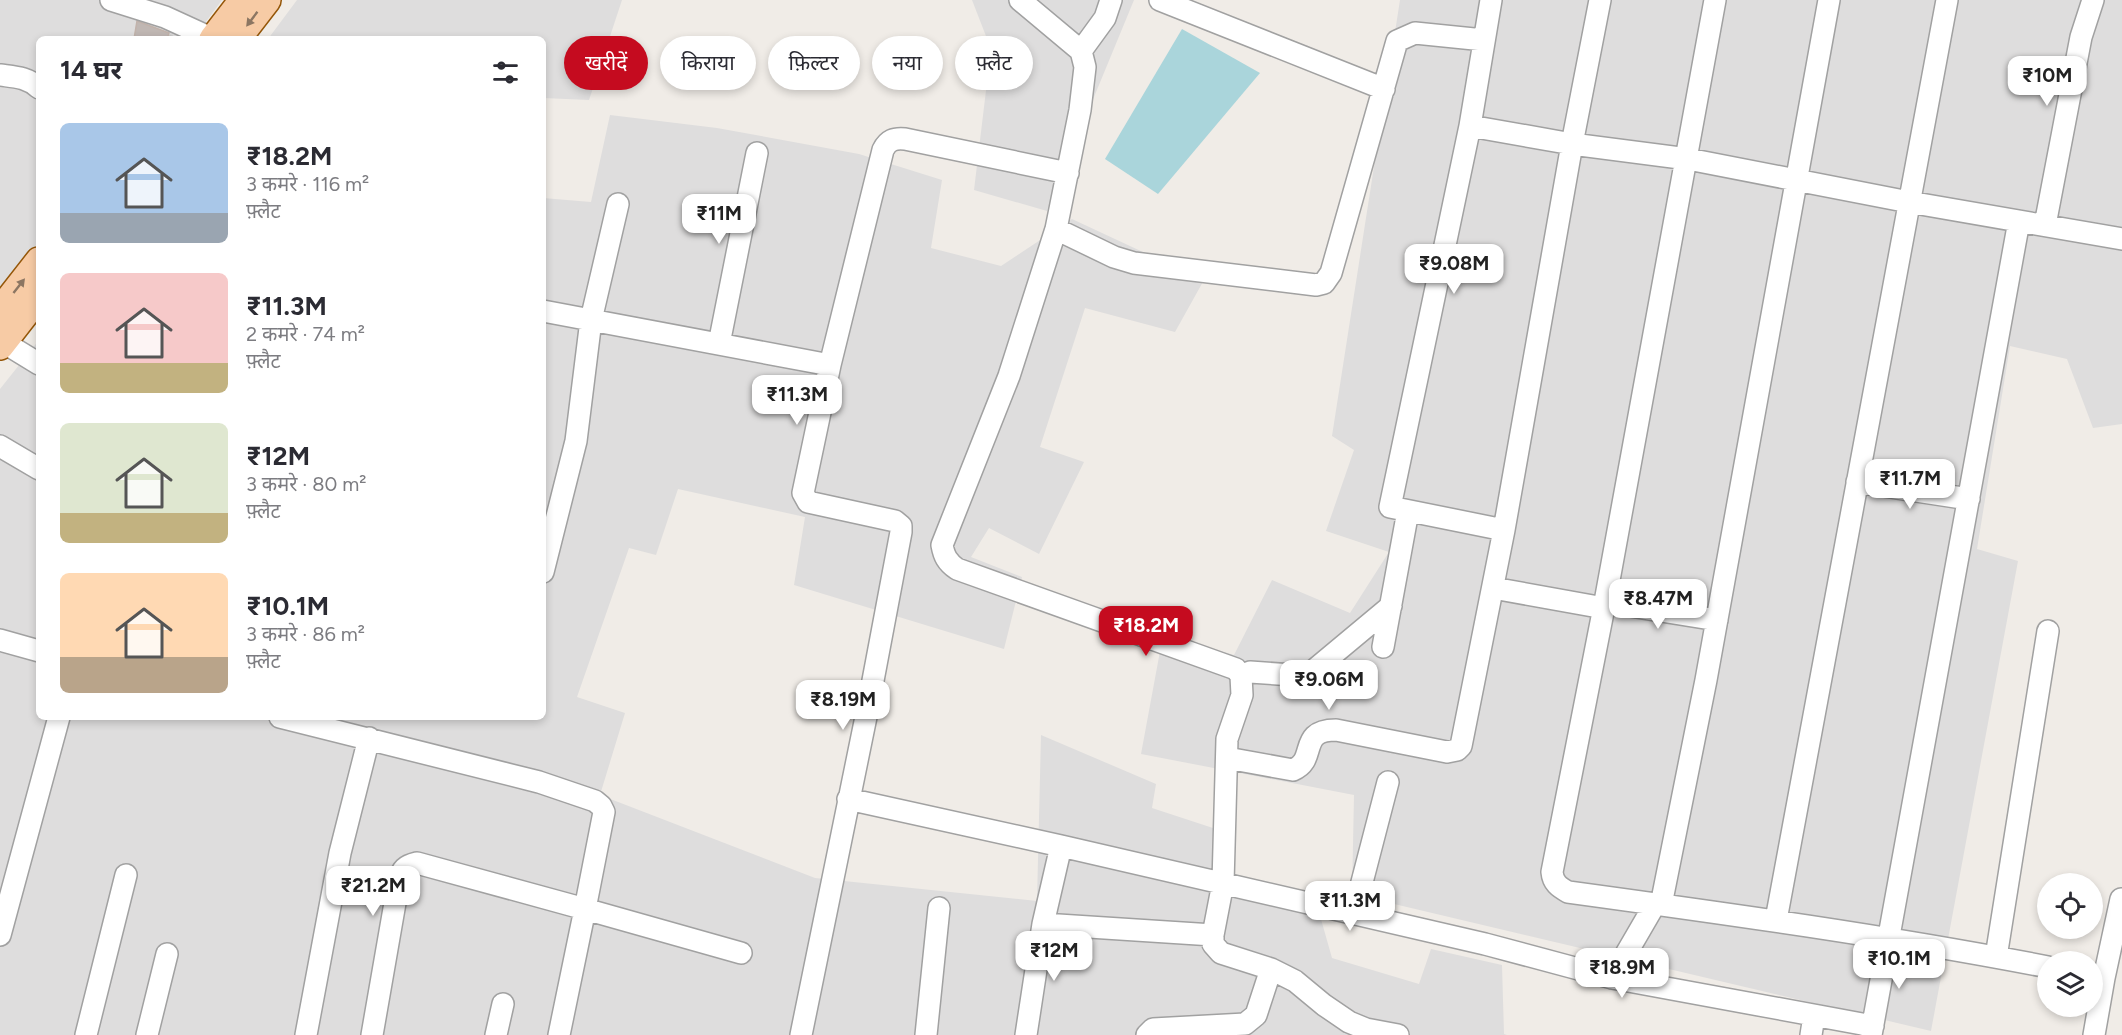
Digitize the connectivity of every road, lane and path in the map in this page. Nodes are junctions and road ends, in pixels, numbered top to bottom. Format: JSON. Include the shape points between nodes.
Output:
{"nodes":[{"id":1,"x":111,"y":0,"type":"edge"},
{"id":2,"x":243,"y":0,"type":"edge"},
{"id":3,"x":267,"y":0,"type":"edge"},
{"id":4,"x":1020,"y":0,"type":"edge"},
{"id":5,"x":1111,"y":0,"type":"edge"},
{"id":6,"x":1160,"y":0,"type":"edge"},
{"id":7,"x":1491,"y":0,"type":"edge"},
{"id":8,"x":1600,"y":0,"type":"edge"},
{"id":9,"x":1715,"y":0,"type":"edge"},
{"id":10,"x":1829,"y":0,"type":"edge"},
{"id":11,"x":1947,"y":0,"type":"edge"},
{"id":12,"x":2093,"y":0,"type":"edge"},
{"id":13,"x":206,"y":36,"type":"edge"},
{"id":14,"x":215,"y":36,"type":"edge"},
{"id":15,"x":239,"y":36,"type":"edge"},
{"id":16,"x":1484,"y":40,"type":"junction"},
{"id":17,"x":1081,"y":51,"type":"junction"},
{"id":18,"x":0,"y":75,"type":"edge"},
{"id":19,"x":36,"y":85,"type":"edge"},
{"id":20,"x":1384,"y":88,"type":"junction"},
{"id":21,"x":1470,"y":126,"type":"junction"},
{"id":22,"x":1572,"y":144,"type":"junction"},
{"id":23,"x":757,"y":153,"type":"dead end"},
{"id":24,"x":1688,"y":159,"type":"junction"},
{"id":25,"x":1068,"y":173,"type":"junction"},
{"id":26,"x":1796,"y":181,"type":"junction"},
{"id":27,"x":1909,"y":202,"type":"junction"},
{"id":28,"x":618,"y":204,"type":"dead end"},
{"id":29,"x":2019,"y":221,"type":"junction"},
{"id":30,"x":2045,"y":225,"type":"junction"},
{"id":31,"x":1056,"y":229,"type":"junction"},
{"id":32,"x":2122,"y":239,"type":"edge"},
{"id":33,"x":36,"y":265,"type":"edge"},
{"id":34,"x":36,"y":300,"type":"edge"},
{"id":35,"x":0,"y":311,"type":"edge"},
{"id":36,"x":546,"y":312,"type":"edge"},
{"id":37,"x":591,"y":320,"type":"junction"},
{"id":38,"x":2,"y":344,"type":"edge"},
{"id":39,"x":719,"y":344,"type":"junction"},
{"id":40,"x":36,"y":362,"type":"edge"},
{"id":41,"x":830,"y":365,"type":"junction"},
{"id":42,"x":0,"y":446,"type":"edge"},
{"id":43,"x":36,"y":467,"type":"edge"},
{"id":44,"x":1857,"y":482,"type":"junction"},
{"id":45,"x":1969,"y":499,"type":"junction"},
{"id":46,"x":1408,"y":511,"type":"junction"},
{"id":47,"x":1504,"y":530,"type":"junction"},
{"id":48,"x":546,"y":560,"type":"edge"},
{"id":49,"x":1493,"y":588,"type":"junction"},
{"id":50,"x":1604,"y":605,"type":"junction"},
{"id":51,"x":1391,"y":606,"type":"junction"},
{"id":52,"x":1717,"y":620,"type":"junction"},
{"id":53,"x":2048,"y":631,"type":"dead end"},
{"id":54,"x":0,"y":640,"type":"edge"},
{"id":55,"x":1383,"y":647,"type":"dead end"},
{"id":56,"x":36,"y":650,"type":"edge"},
{"id":57,"x":1241,"y":676,"type":"junction"},
{"id":58,"x":58,"y":720,"type":"edge"},
{"id":59,"x":293,"y":720,"type":"edge"},
{"id":60,"x":369,"y":738,"type":"junction"},
{"id":61,"x":1227,"y":758,"type":"junction"},
{"id":62,"x":1388,"y":782,"type":"dead end"},
{"id":63,"x":848,"y":799,"type":"junction"},
{"id":64,"x":1061,"y":846,"type":"junction"},
{"id":65,"x":126,"y":875,"type":"dead end"},
{"id":66,"x":1223,"y":883,"type":"junction"},
{"id":67,"x":2121,"y":898,"type":"edge"},
{"id":68,"x":1658,"y":904,"type":"junction"},
{"id":69,"x":939,"y":908,"type":"dead end"},
{"id":70,"x":585,"y":909,"type":"junction"},
{"id":71,"x":1354,"y":913,"type":"junction"},
{"id":72,"x":1776,"y":920,"type":"junction"},
{"id":73,"x":1043,"y":924,"type":"junction"},
{"id":74,"x":0,"y":935,"type":"edge"},
{"id":75,"x":1213,"y":935,"type":"junction"},
{"id":76,"x":1889,"y":938,"type":"junction"},
{"id":77,"x":741,"y":953,"type":"dead end"},
{"id":78,"x":167,"y":954,"type":"dead end"},
{"id":79,"x":1996,"y":957,"type":"junction"},
{"id":80,"x":2037,"y":965,"type":"edge"},
{"id":81,"x":1271,"y":969,"type":"junction"},
{"id":82,"x":1612,"y":978,"type":"junction"},
{"id":83,"x":2106,"y":979,"type":"edge"},
{"id":84,"x":503,"y":1004,"type":"dead end"},
{"id":85,"x":1812,"y":1025,"type":"edge"},
{"id":86,"x":1872,"y":1030,"type":"edge"},
{"id":87,"x":86,"y":1035,"type":"edge"},
{"id":88,"x":147,"y":1035,"type":"edge"},
{"id":89,"x":306,"y":1035,"type":"edge"},
{"id":90,"x":372,"y":1035,"type":"edge"},
{"id":91,"x":496,"y":1035,"type":"edge"},
{"id":92,"x":559,"y":1035,"type":"edge"},
{"id":93,"x":801,"y":1035,"type":"edge"},
{"id":94,"x":926,"y":1035,"type":"edge"},
{"id":95,"x":1026,"y":1035,"type":"edge"},
{"id":96,"x":1147,"y":1035,"type":"edge"},
{"id":97,"x":1398,"y":1035,"type":"edge"},
{"id":98,"x":2094,"y":1035,"type":"edge"}],
"edges":[{"from":1,"to":13,"type":"street","via":[[165,17]]},
{"from":2,"to":14,"type":"main road"},
{"from":3,"to":15,"type":"main road","one_way":true},
{"from":4,"to":17,"type":"street"},
{"from":5,"to":17,"type":"street","via":[[1106,18]]},
{"from":6,"to":20,"type":"street"},
{"from":7,"to":16,"type":"street"},
{"from":8,"to":22,"type":"street"},
{"from":9,"to":24,"type":"street"},
{"from":10,"to":26,"type":"street"},
{"from":11,"to":27,"type":"street"},
{"from":12,"to":30,"type":"street","via":[[2081,37]]},
{"from":16,"to":20,"type":"street","via":[[1414,33],[1406,36],[1397,41]]},
{"from":16,"to":21,"type":"street"},
{"from":17,"to":25,"type":"street","via":[[1085,67]]},
{"from":18,"to":19,"type":"street","via":[[22,78]]},
{"from":20,"to":31,"type":"street","via":[[1331,273],[1324,283],[1134,263]]},
{"from":21,"to":22,"type":"street"},
{"from":21,"to":46,"type":"street","via":[[1390,507]]},
{"from":22,"to":24,"type":"street"},
{"from":22,"to":47,"type":"street"},
{"from":23,"to":39,"type":"street"},
{"from":24,"to":26,"type":"street"},
{"from":24,"to":50,"type":"street"},
{"from":25,"to":31,"type":"street"},
{"from":25,"to":41,"type":"street","via":[[905,139],[887,142]]},
{"from":26,"to":27,"type":"street"},
{"from":26,"to":52,"type":"street"},
{"from":27,"to":29,"type":"street"},
{"from":27,"to":44,"type":"street"},
{"from":28,"to":37,"type":"street"},
{"from":29,"to":30,"type":"street"},
{"from":29,"to":45,"type":"street"},
{"from":30,"to":32,"type":"street"},
{"from":31,"to":57,"type":"street","via":[[1010,376],[942,545],[944,555],[957,569],[1236,669]]},
{"from":35,"to":33,"type":"main road","one_way":true},
{"from":34,"to":38,"type":"main road"},
{"from":36,"to":37,"type":"street"},
{"from":37,"to":39,"type":"street"},
{"from":37,"to":48,"type":"street","via":[[576,441]]},
{"from":38,"to":40,"type":"street"},
{"from":39,"to":41,"type":"street"},
{"from":41,"to":63,"type":"street","via":[[804,486],[805,499],[895,521],[901,526]]},
{"from":42,"to":43,"type":"street"},
{"from":44,"to":45,"type":"street"},
{"from":44,"to":72,"type":"street"},
{"from":45,"to":76,"type":"street"},
{"from":46,"to":47,"type":"street"},
{"from":46,"to":51,"type":"street"},
{"from":47,"to":49,"type":"street"},
{"from":49,"to":50,"type":"street"},
{"from":49,"to":61,"type":"street","via":[[1464,737],[1456,750],[1447,752],[1326,730],[1312,738],[1304,761],[1293,770]]},
{"from":50,"to":52,"type":"street"},
{"from":50,"to":68,"type":"street","via":[[1553,879],[1568,892]]},
{"from":51,"to":55,"type":"street"},
{"from":51,"to":57,"type":"street","via":[[1307,676],[1250,672]]},
{"from":52,"to":68,"type":"street"},
{"from":53,"to":79,"type":"street"},
{"from":54,"to":56,"type":"street"},
{"from":57,"to":61,"type":"street","via":[[1242,695],[1227,739]]},
{"from":58,"to":74,"type":"street"},
{"from":59,"to":60,"type":"street"},
{"from":60,"to":70,"type":"street","via":[[539,782],[595,801],[604,812]]},
{"from":60,"to":89,"type":"street","via":[[340,853]]},
{"from":61,"to":66,"type":"street"},
{"from":62,"to":71,"type":"street"},
{"from":63,"to":64,"type":"street"},
{"from":63,"to":93,"type":"street"},
{"from":64,"to":66,"type":"street"},
{"from":64,"to":73,"type":"street"},
{"from":65,"to":87,"type":"street"},
{"from":66,"to":71,"type":"street"},
{"from":66,"to":75,"type":"street"},
{"from":67,"to":83,"type":"street"},
{"from":68,"to":72,"type":"street"},
{"from":68,"to":82,"type":"street"},
{"from":69,"to":94,"type":"street"},
{"from":70,"to":77,"type":"street"},
{"from":70,"to":90,"type":"street","via":[[417,863],[408,865],[399,880]]},
{"from":70,"to":92,"type":"street"},
{"from":71,"to":82,"type":"street"},
{"from":72,"to":76,"type":"street"},
{"from":73,"to":75,"type":"street"},
{"from":73,"to":95,"type":"street"},
{"from":75,"to":81,"type":"street","via":[[1213,944],[1221,953]]},
{"from":76,"to":79,"type":"street"},
{"from":76,"to":86,"type":"street"},
{"from":78,"to":88,"type":"street"},
{"from":79,"to":80,"type":"street"},
{"from":81,"to":96,"type":"street","via":[[1256,1015],[1245,1024],[1153,1029]]},
{"from":81,"to":97,"type":"street","via":[[1295,981],[1349,1022]]},
{"from":82,"to":85,"type":"street"},
{"from":83,"to":98,"type":"street"},
{"from":84,"to":91,"type":"street"},
{"from":85,"to":86,"type":"street"}]}
